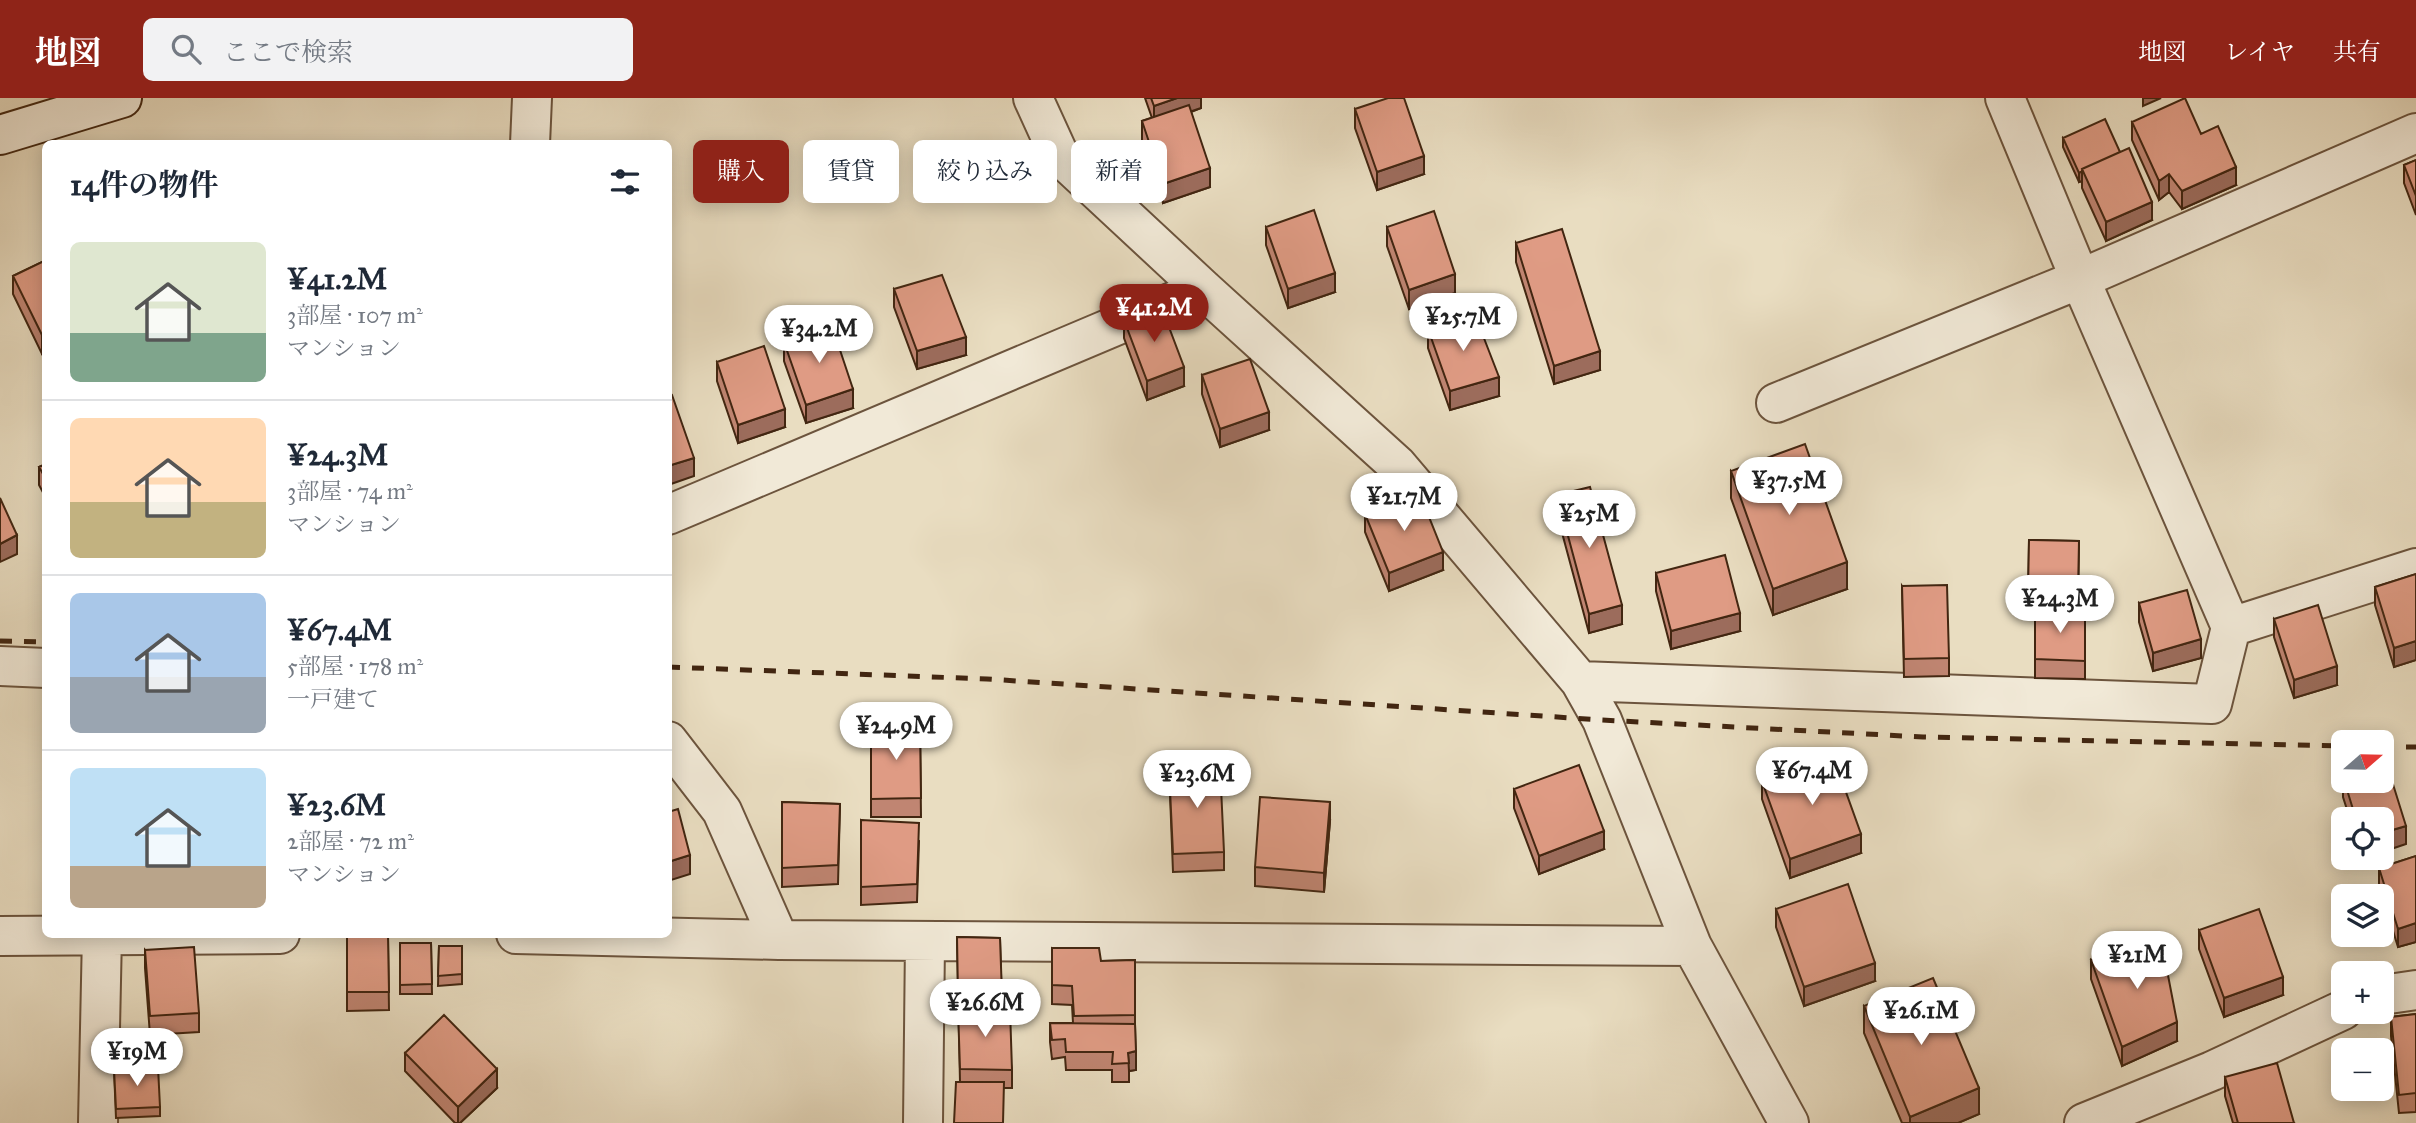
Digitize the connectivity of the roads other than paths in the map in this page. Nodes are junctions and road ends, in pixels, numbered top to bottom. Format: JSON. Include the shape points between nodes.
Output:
{"nodes":[{"id":1,"x":122,"y":98,"type":"edge"},
{"id":2,"x":532,"y":98,"type":"edge"},
{"id":3,"x":1033,"y":98,"type":"edge"},
{"id":4,"x":2005,"y":98,"type":"edge"},
{"id":5,"x":2416,"y":133,"type":"edge"},
{"id":6,"x":0,"y":135,"type":"edge"},
{"id":7,"x":530,"y":140,"type":"edge"},
{"id":8,"x":2080,"y":279,"type":"junction"},
{"id":9,"x":1203,"y":289,"type":"junction"},
{"id":10,"x":1776,"y":403,"type":"dead end"},
{"id":11,"x":672,"y":513,"type":"edge"},
{"id":12,"x":2416,"y":568,"type":"edge"},
{"id":13,"x":2231,"y":627,"type":"junction"},
{"id":14,"x":0,"y":666,"type":"edge"},
{"id":15,"x":42,"y":668,"type":"edge"},
{"id":16,"x":1580,"y":681,"type":"junction"},
{"id":17,"x":672,"y":746,"type":"edge"},
{"id":18,"x":0,"y":936,"type":"edge"},
{"id":19,"x":42,"y":936,"type":"edge"},
{"id":20,"x":102,"y":938,"type":"edge"},
{"id":21,"x":672,"y":938,"type":"edge"},
{"id":22,"x":779,"y":940,"type":"junction"},
{"id":23,"x":925,"y":941,"type":"junction"},
{"id":24,"x":1692,"y":946,"type":"junction"},
{"id":25,"x":2416,"y":990,"type":"edge"},
{"id":26,"x":2394,"y":993,"type":"edge"},
{"id":27,"x":2331,"y":1016,"type":"edge"},
{"id":28,"x":99,"y":1123,"type":"edge"},
{"id":29,"x":923,"y":1123,"type":"edge"},
{"id":30,"x":1789,"y":1123,"type":"edge"},
{"id":31,"x":2084,"y":1123,"type":"edge"}],
"edges":[{"from":1,"to":6,"type":"street"},
{"from":2,"to":7,"type":"street"},
{"from":3,"to":9,"type":"street","via":[[1059,155]]},
{"from":4,"to":8,"type":"street"},
{"from":5,"to":8,"type":"street"},
{"from":8,"to":10,"type":"street"},
{"from":8,"to":13,"type":"street"},
{"from":9,"to":11,"type":"street"},
{"from":9,"to":16,"type":"street","via":[[1397,465]]},
{"from":12,"to":13,"type":"street"},
{"from":13,"to":16,"type":"street","via":[[2212,704]]},
{"from":14,"to":15,"type":"street"},
{"from":16,"to":24,"type":"street","via":[[1602,720]]},
{"from":17,"to":22,"type":"street","via":[[722,811]]},
{"from":18,"to":19,"type":"street"},
{"from":20,"to":28,"type":"street"},
{"from":21,"to":22,"type":"street"},
{"from":22,"to":23,"type":"street"},
{"from":23,"to":24,"type":"street"},
{"from":23,"to":29,"type":"street"},
{"from":24,"to":30,"type":"street"},
{"from":25,"to":26,"type":"street"},
{"from":27,"to":31,"type":"street"}]}
